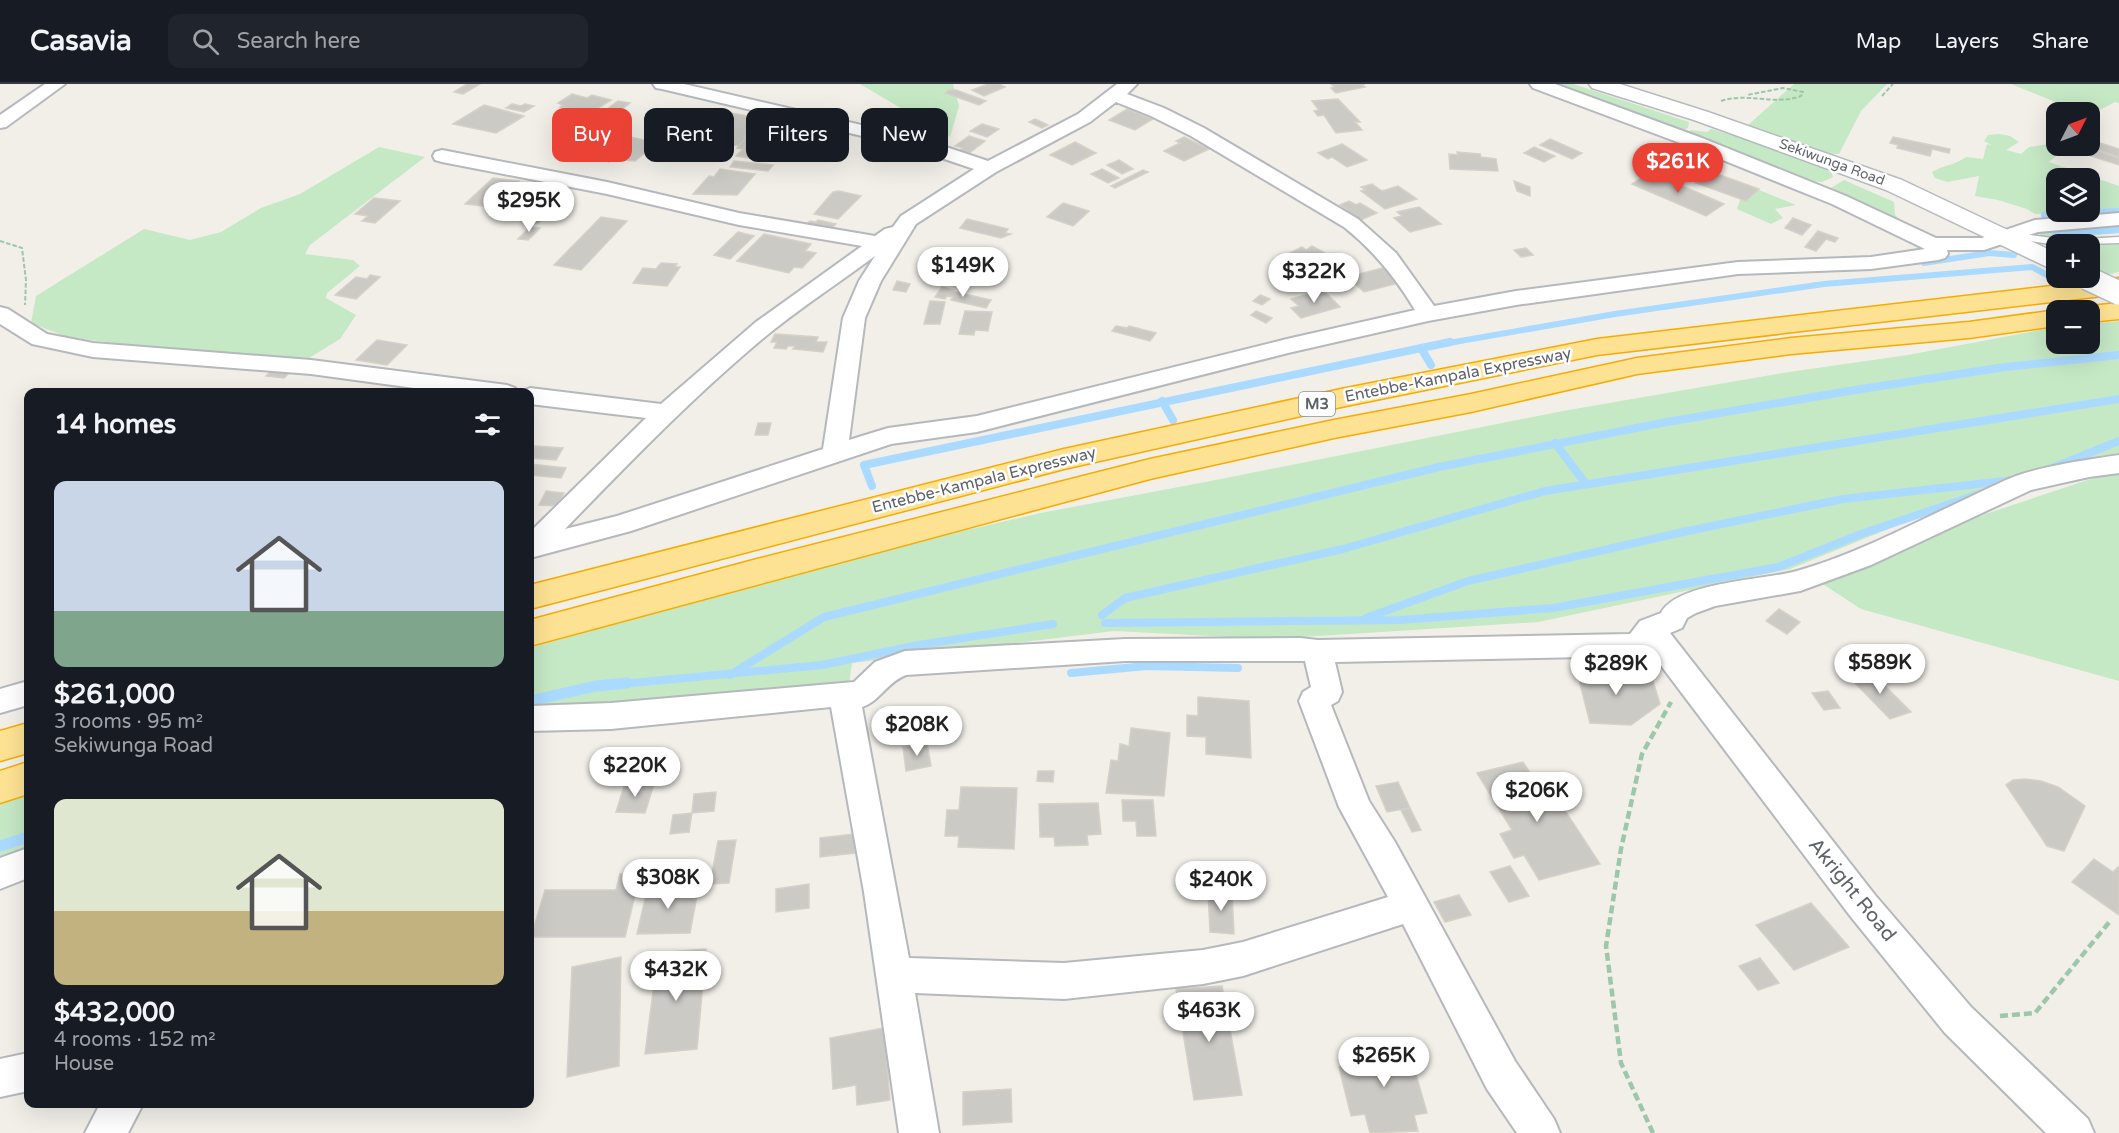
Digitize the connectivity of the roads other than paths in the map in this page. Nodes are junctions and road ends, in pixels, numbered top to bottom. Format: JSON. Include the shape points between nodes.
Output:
{"nodes":[{"id":1,"x":56,"y":84,"type":"edge"},
{"id":2,"x":662,"y":84,"type":"edge"},
{"id":3,"x":1539,"y":84,"type":"edge"},
{"id":4,"x":1599,"y":84,"type":"edge"},
{"id":5,"x":1121,"y":89,"type":"edge"},
{"id":6,"x":0,"y":123,"type":"edge"},
{"id":7,"x":442,"y":156,"type":"dead end"},
{"id":8,"x":989,"y":168,"type":"junction"},
{"id":9,"x":2119,"y":219,"type":"edge"},
{"id":10,"x":908,"y":220,"type":"junction"},
{"id":11,"x":2010,"y":237,"type":"junction"},
{"id":12,"x":2119,"y":240,"type":"edge"},
{"id":13,"x":880,"y":243,"type":"junction"},
{"id":14,"x":1933,"y":244,"type":"junction"},
{"id":15,"x":2046,"y":257,"type":"edge"},
{"id":16,"x":2100,"y":284,"type":"edge"},
{"id":17,"x":2119,"y":286,"type":"edge"},
{"id":18,"x":2119,"y":293,"type":"edge"},
{"id":19,"x":2119,"y":311,"type":"edge"},
{"id":20,"x":2100,"y":313,"type":"edge"},
{"id":21,"x":0,"y":314,"type":"edge"},
{"id":22,"x":1428,"y":314,"type":"junction"},
{"id":23,"x":2046,"y":319,"type":"edge"},
{"id":24,"x":471,"y":388,"type":"edge"},
{"id":25,"x":534,"y":396,"type":"edge"},
{"id":26,"x":667,"y":413,"type":"junction"},
{"id":27,"x":835,"y":455,"type":"junction"},
{"id":28,"x":2119,"y":464,"type":"edge"},
{"id":29,"x":534,"y":544,"type":"edge"},
{"id":30,"x":534,"y":547,"type":"edge"},
{"id":31,"x":534,"y":596,"type":"edge"},
{"id":32,"x":1650,"y":629,"type":"junction"},
{"id":33,"x":534,"y":632,"type":"edge"},
{"id":34,"x":1318,"y":651,"type":"junction"},
{"id":35,"x":0,"y":684,"type":"edge"},
{"id":36,"x":24,"y":691,"type":"edge"},
{"id":37,"x":24,"y":693,"type":"edge"},
{"id":38,"x":844,"y":694,"type":"junction"},
{"id":39,"x":0,"y":701,"type":"edge"},
{"id":40,"x":534,"y":719,"type":"edge"},
{"id":41,"x":24,"y":739,"type":"edge"},
{"id":42,"x":0,"y":746,"type":"edge"},
{"id":43,"x":24,"y":779,"type":"edge"},
{"id":44,"x":0,"y":787,"type":"edge"},
{"id":45,"x":24,"y":865,"type":"edge"},
{"id":46,"x":0,"y":874,"type":"edge"},
{"id":47,"x":1410,"y":906,"type":"junction"},
{"id":48,"x":895,"y":975,"type":"junction"},
{"id":49,"x":24,"y":1073,"type":"edge"},
{"id":50,"x":0,"y":1078,"type":"edge"},
{"id":51,"x":121,"y":1108,"type":"edge"},
{"id":52,"x":105,"y":1133,"type":"edge"},
{"id":53,"x":919,"y":1133,"type":"edge"},
{"id":54,"x":1540,"y":1133,"type":"edge"},
{"id":55,"x":2074,"y":1133,"type":"edge"}],
"edges":[{"from":1,"to":6,"type":"street"},
{"from":2,"to":8,"type":"street","via":[[915,143]]},
{"from":3,"to":14,"type":"street","via":[[1839,200]]},
{"from":4,"to":11,"type":"main road","name":"Sekiwunga Road","via":[[1894,185]]},
{"from":5,"to":8,"type":"street","via":[[1084,118]]},
{"from":5,"to":22,"type":"street","via":[[1139,103],[1195,129],[1320,203],[1397,266]]},
{"from":7,"to":13,"type":"street","via":[[739,219]]},
{"from":8,"to":10,"type":"street"},
{"from":9,"to":11,"type":"street","via":[[2035,226]]},
{"from":10,"to":13,"type":"street"},
{"from":10,"to":27,"type":"street","via":[[870,281],[854,318]]},
{"from":11,"to":12,"type":"lane","via":[[2067,243]]},
{"from":11,"to":14,"type":"street","via":[[1984,244]]},
{"from":11,"to":15,"type":"main road","name":"Sekiwunga Road"},
{"from":13,"to":26,"type":"street","via":[[746,341]]},
{"from":14,"to":22,"type":"street","via":[[1938,254],[1871,263],[1738,268]]},
{"from":16,"to":18,"type":"main road","bridge":true},
{"from":17,"to":31,"type":"highway","name":"Entebbe-Kampala Expressway","number":"M3","via":[[1597,347],[1064,459]]},
{"from":19,"to":20,"type":"highway"},
{"from":21,"to":24,"type":"street","via":[[40,339],[93,350],[310,366]]},
{"from":22,"to":27,"type":"street","via":[[977,424],[888,436]]},
{"from":23,"to":33,"type":"highway","name":"Entebbe-Kampala Expressway","number":"M3","via":[[1637,366],[1150,469]]},
{"from":25,"to":26,"type":"street"},
{"from":26,"to":29,"type":"street"},
{"from":27,"to":30,"type":"street","via":[[622,524]]},
{"from":28,"to":32,"type":"street","via":[[2024,483],[1800,582],[1714,596],[1686,605],[1676,611],[1672,620]]},
{"from":32,"to":34,"type":"street","via":[[1638,645]]},
{"from":32,"to":55,"type":"street","name":"Akright Road","via":[[1863,906],[1958,1020]]},
{"from":34,"to":38,"type":"street","via":[[1125,650],[905,663],[887,668],[873,678],[862,695]]},
{"from":34,"to":47,"type":"street","via":[[1327,692],[1314,701],[1355,807]]},
{"from":35,"to":36,"type":"street"},
{"from":37,"to":39,"type":"street"},
{"from":38,"to":40,"type":"street","via":[[611,716]]},
{"from":38,"to":48,"type":"street"},
{"from":41,"to":42,"type":"highway"},
{"from":43,"to":44,"type":"highway"},
{"from":45,"to":46,"type":"street"},
{"from":47,"to":48,"type":"street","via":[[1243,959],[1203,967],[1064,981]]},
{"from":47,"to":54,"type":"street","via":[[1501,1075]]},
{"from":48,"to":53,"type":"street"},
{"from":49,"to":50,"type":"street"},
{"from":51,"to":52,"type":"street"}]}
